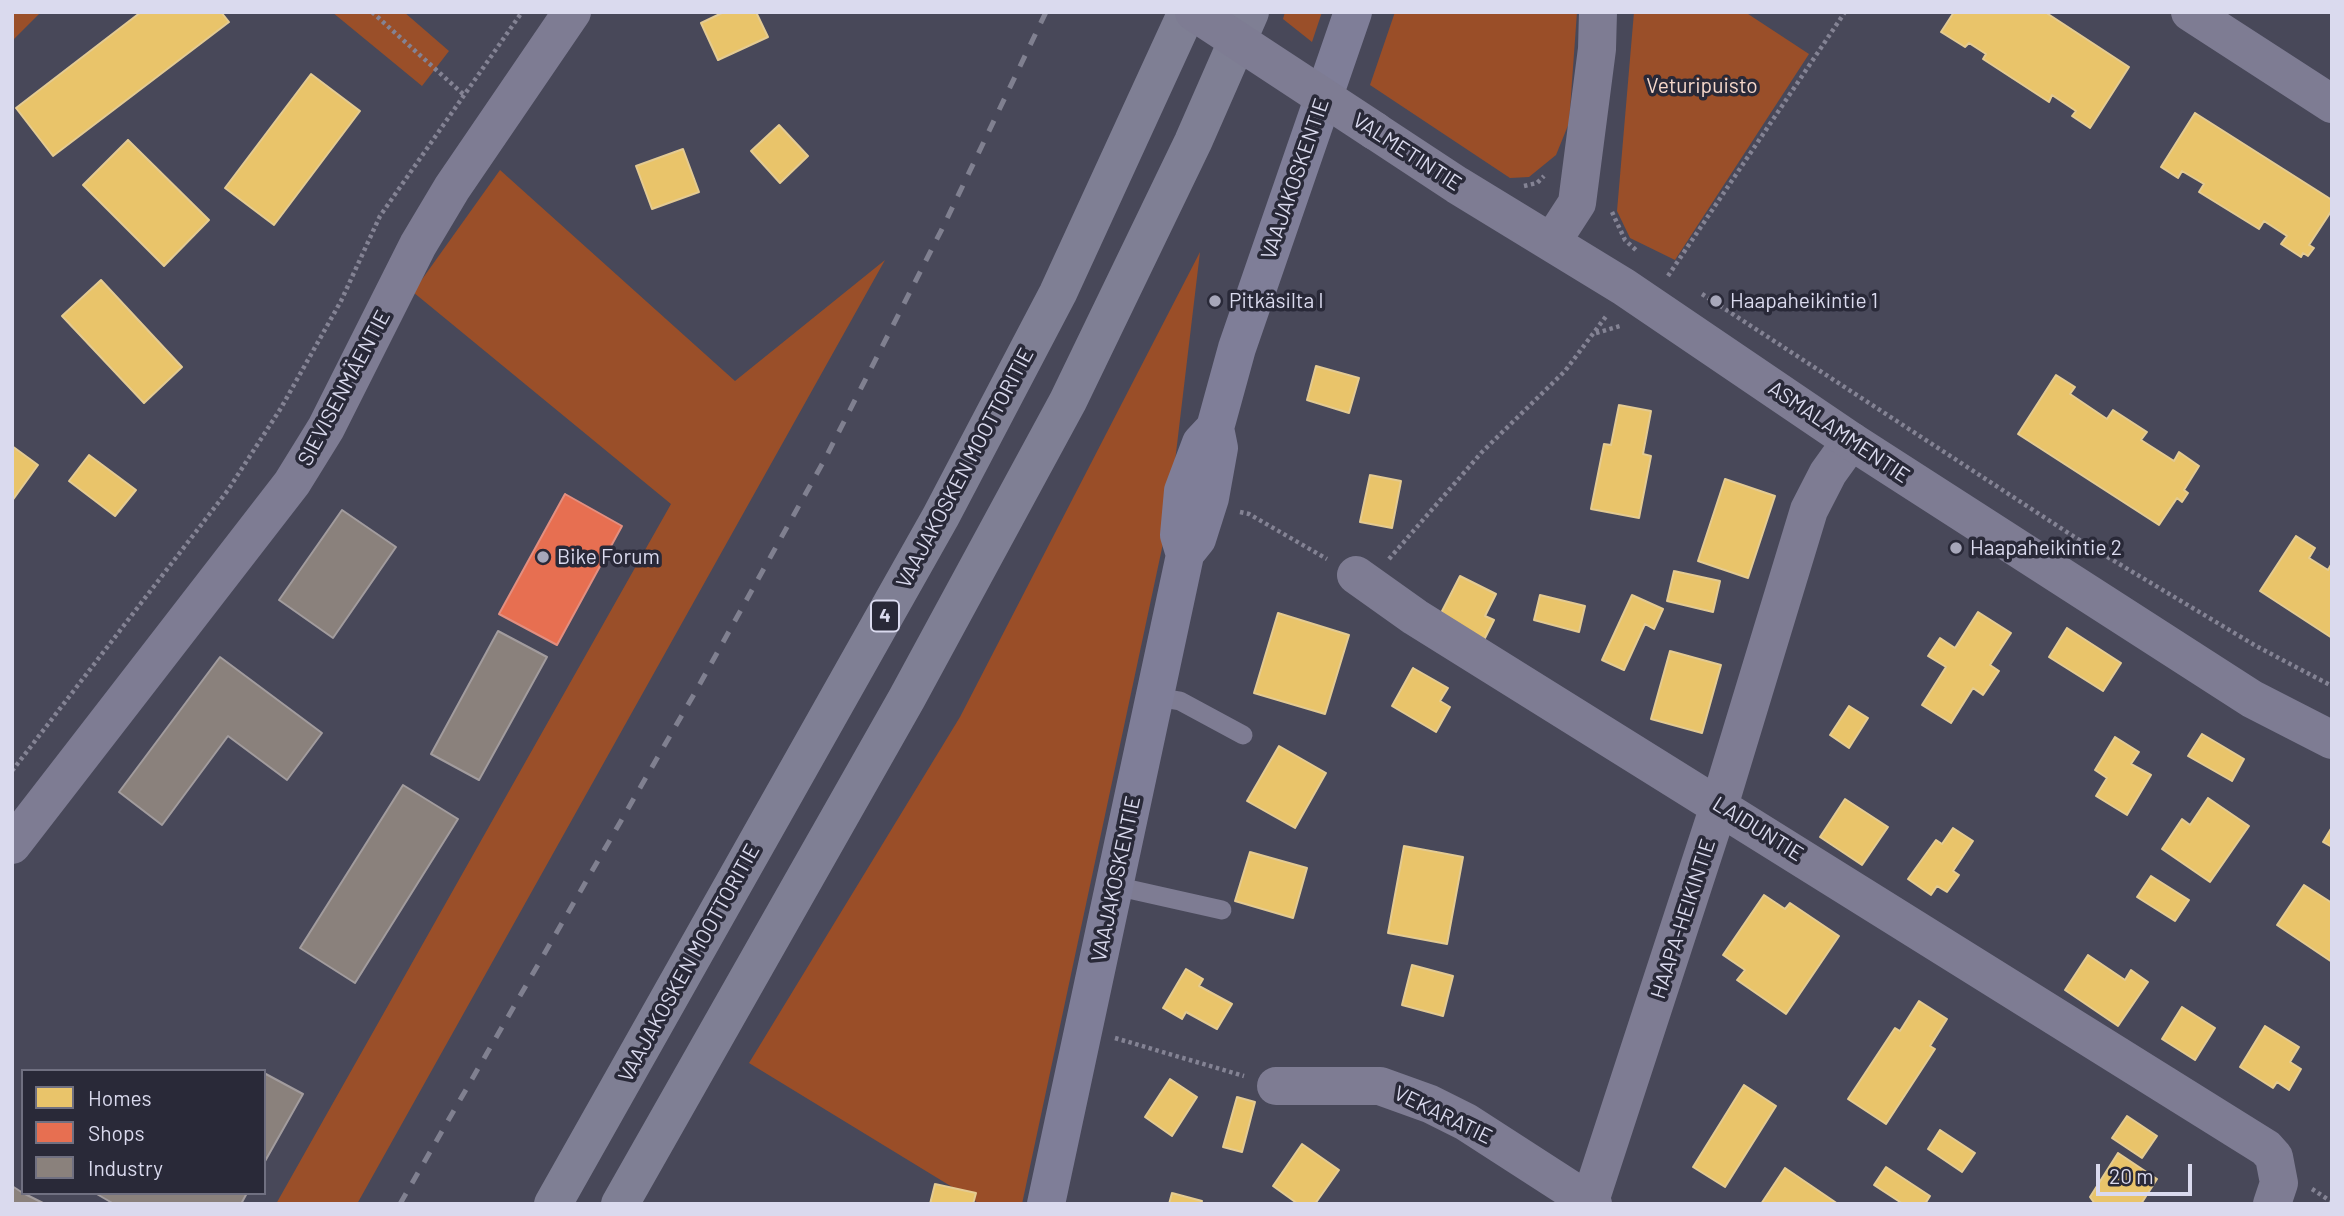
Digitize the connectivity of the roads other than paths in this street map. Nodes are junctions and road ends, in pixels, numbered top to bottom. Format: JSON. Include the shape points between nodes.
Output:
{"nodes":[{"id":1,"x":572,"y":12,"type":"edge"},
{"id":2,"x":1187,"y":12,"type":"edge"},
{"id":3,"x":1194,"y":12,"type":"edge"},
{"id":4,"x":1250,"y":12,"type":"edge"},
{"id":5,"x":1353,"y":12,"type":"edge"},
{"id":6,"x":1598,"y":12,"type":"edge"},
{"id":7,"x":2190,"y":12,"type":"edge"},
{"id":8,"x":2332,"y":104,"type":"edge"},
{"id":9,"x":1553,"y":240,"type":"junction"},
{"id":10,"x":1851,"y":441,"type":"junction"},
{"id":11,"x":1363,"y":580,"type":"road end"},
{"id":12,"x":1156,"y":697,"type":"junction"},
{"id":13,"x":1243,"y":735,"type":"dead end"},
{"id":14,"x":2332,"y":740,"type":"edge"},
{"id":15,"x":1719,"y":806,"type":"junction"},
{"id":16,"x":12,"y":845,"type":"edge"},
{"id":17,"x":1115,"y":886,"type":"junction"},
{"id":18,"x":1222,"y":910,"type":"dead end"},
{"id":19,"x":1276,"y":1086,"type":"road end"},
{"id":20,"x":2274,"y":1186,"type":"edge"},
{"id":21,"x":1591,"y":1203,"type":"edge"},
{"id":22,"x":553,"y":1204,"type":"edge"},
{"id":23,"x":620,"y":1204,"type":"edge"},
{"id":24,"x":1046,"y":1204,"type":"edge"}],
"edges":[{"from":1,"to":16,"type":"street","name":"SIEVISENMÄENTIE","via":[[418,245],[326,428],[292,483]]},
{"from":2,"to":22,"type":"highway","name":"VAAJAKOSKEN MOOTTORITIE","number":"4","via":[[1058,293],[947,504]]},
{"from":3,"to":9,"type":"street","name":"VALMETINTIE","bridge":true,"via":[[1457,185]]},
{"from":4,"to":23,"type":"highway","via":[[1068,401],[907,698]]},
{"from":5,"to":12,"type":"main road","name":"VAAJAKOSKENTIE","via":[[1215,428],[1201,443],[1183,491],[1179,535],[1185,555]]},
{"from":6,"to":9,"type":"street","via":[[1577,203]]},
{"from":7,"to":8,"type":"street"},
{"from":9,"to":10,"type":"street","name":"ASMALAMMENTIE","via":[[1635,272]]},
{"from":10,"to":14,"type":"street","name":"ASMALAMMENTIE","via":[[2252,699]]},
{"from":10,"to":15,"type":"street","name":"HAAPA-HEIKINTIE","via":[[1809,510]]},
{"from":11,"to":15,"type":"street","name":"LAIDUNTIE"},
{"from":12,"to":13,"type":"lane","via":[[1180,701]]},
{"from":12,"to":17,"type":"main road","name":"VAAJAKOSKENTIE"},
{"from":15,"to":20,"type":"street","name":"LAIDUNTIE","via":[[2266,1148]]},
{"from":15,"to":21,"type":"street","name":"HAAPA-HEIKINTIE"},
{"from":17,"to":18,"type":"lane"},
{"from":17,"to":24,"type":"main road","name":"VAAJAKOSKENTIE"},
{"from":19,"to":21,"type":"street","name":"VEKARATIE","via":[[1380,1086],[1405,1095],[1466,1122]]}]}
